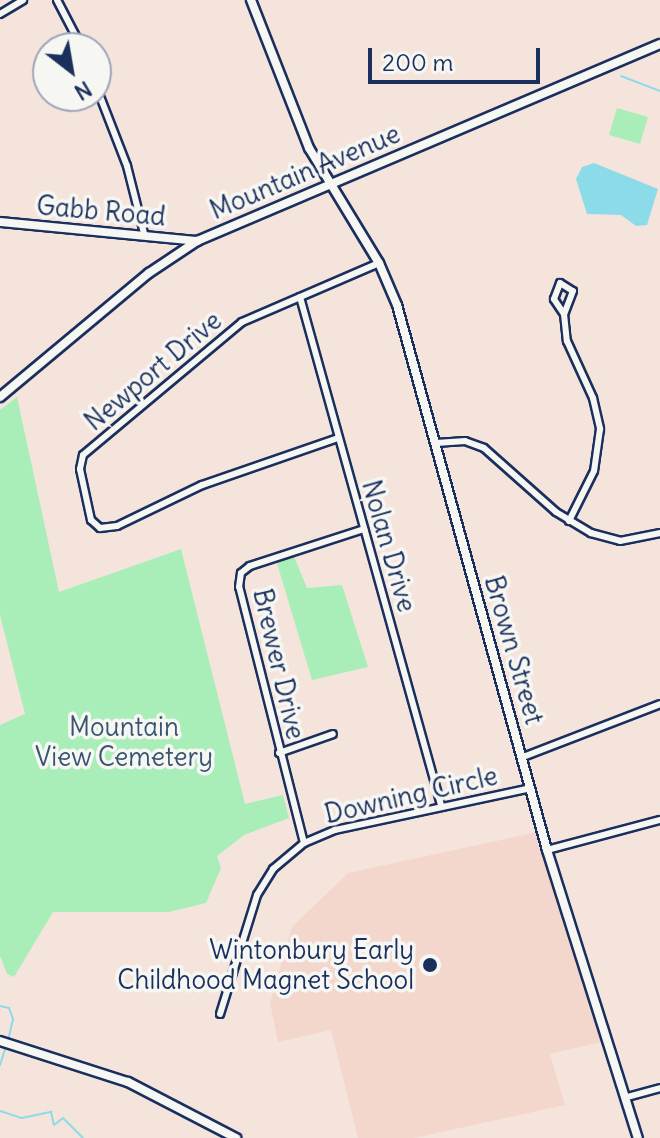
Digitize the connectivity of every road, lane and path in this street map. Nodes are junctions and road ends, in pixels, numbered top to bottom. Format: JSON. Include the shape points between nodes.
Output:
{"nodes":[{"id":1,"x":23,"y":0,"type":"edge"},
{"id":2,"x":57,"y":0,"type":"edge"},
{"id":3,"x":251,"y":0,"type":"edge"},
{"id":4,"x":0,"y":14,"type":"edge"},
{"id":5,"x":74,"y":32,"type":"edge"},
{"id":6,"x":660,"y":44,"type":"edge"},
{"id":7,"x":106,"y":112,"type":"edge"},
{"id":8,"x":330,"y":182,"type":"junction"},
{"id":9,"x":0,"y":222,"type":"edge"},
{"id":10,"x":144,"y":233,"type":"junction"},
{"id":11,"x":197,"y":241,"type":"junction"},
{"id":12,"x":379,"y":263,"type":"junction"},
{"id":13,"x":300,"y":297,"type":"junction"},
{"id":14,"x":564,"y":314,"type":"junction"},
{"id":15,"x":0,"y":397,"type":"edge"},
{"id":16,"x":338,"y":438,"type":"junction"},
{"id":17,"x":436,"y":443,"type":"junction"},
{"id":18,"x":569,"y":521,"type":"junction"},
{"id":19,"x":364,"y":529,"type":"junction"},
{"id":20,"x":660,"y":533,"type":"edge"},
{"id":21,"x":660,"y":704,"type":"edge"},
{"id":22,"x":333,"y":734,"type":"dead end"},
{"id":23,"x":279,"y":753,"type":"junction"},
{"id":24,"x":523,"y":757,"type":"junction"},
{"id":25,"x":531,"y":788,"type":"junction"},
{"id":26,"x":441,"y":805,"type":"junction"},
{"id":27,"x":660,"y":820,"type":"edge"},
{"id":28,"x":304,"y":843,"type":"junction"},
{"id":29,"x":547,"y":850,"type":"junction"},
{"id":30,"x":220,"y":1014,"type":"dead end"},
{"id":31,"x":4,"y":1042,"type":"edge"},
{"id":32,"x":660,"y":1088,"type":"edge"},
{"id":33,"x":627,"y":1097,"type":"junction"},
{"id":34,"x":236,"y":1138,"type":"edge"},
{"id":35,"x":638,"y":1138,"type":"edge"}],
"edges":[{"from":1,"to":4,"type":"street"},
{"from":2,"to":5,"type":"street"},
{"from":3,"to":8,"type":"street","name":"Brown Street","via":[[309,148]]},
{"from":6,"to":8,"type":"street","name":"Mountain Avenue"},
{"from":7,"to":10,"type":"street"},
{"from":8,"to":11,"type":"street","name":"Mountain Avenue"},
{"from":8,"to":12,"type":"street","name":"Brown Street"},
{"from":9,"to":10,"type":"street","name":"Gabb Road"},
{"from":10,"to":11,"type":"street","name":"Gabb Road"},
{"from":11,"to":15,"type":"street","name":"Mountain Avenue","via":[[149,273]]},
{"from":12,"to":13,"type":"street","name":"Newport Drive"},
{"from":12,"to":17,"type":"street","name":"Brown Street","via":[[397,305]]},
{"from":13,"to":16,"type":"street","name":"Nolan Drive"},
{"from":13,"to":16,"type":"street","name":"Newport Drive","via":[[242,322],[83,455],[80,469],[91,520],[100,528],[117,526],[202,485]]},
{"from":14,"to":14,"type":"street","via":[[574,294],[571,286],[560,283],[554,299]]},
{"from":14,"to":18,"type":"street","via":[[567,341],[591,392],[600,429],[594,471]]},
{"from":16,"to":19,"type":"street","name":"Nolan Drive"},
{"from":17,"to":18,"type":"street","via":[[465,441],[484,448]]},
{"from":17,"to":24,"type":"street","name":"Brown Street"},
{"from":18,"to":20,"type":"street","via":[[611,540]]},
{"from":19,"to":23,"type":"street","name":"Brewer Drive","via":[[241,573],[239,587]]},
{"from":19,"to":26,"type":"street","name":"Nolan Drive"},
{"from":21,"to":24,"type":"street"},
{"from":22,"to":23,"type":"street"},
{"from":23,"to":28,"type":"street","name":"Brewer Drive"},
{"from":24,"to":25,"type":"street","name":"Brown Street"},
{"from":25,"to":26,"type":"street","name":"Downing Circle"},
{"from":25,"to":29,"type":"street","name":"Brown Street"},
{"from":26,"to":28,"type":"street","name":"Downing Circle","via":[[335,830]]},
{"from":27,"to":29,"type":"street"},
{"from":28,"to":30,"type":"street","name":"Downing Circle","via":[[273,869],[257,895]]},
{"from":29,"to":33,"type":"street","name":"Brown Street"},
{"from":31,"to":34,"type":"street","via":[[128,1082]]},
{"from":32,"to":33,"type":"street"},
{"from":33,"to":35,"type":"street","name":"Brown Street"}]}
